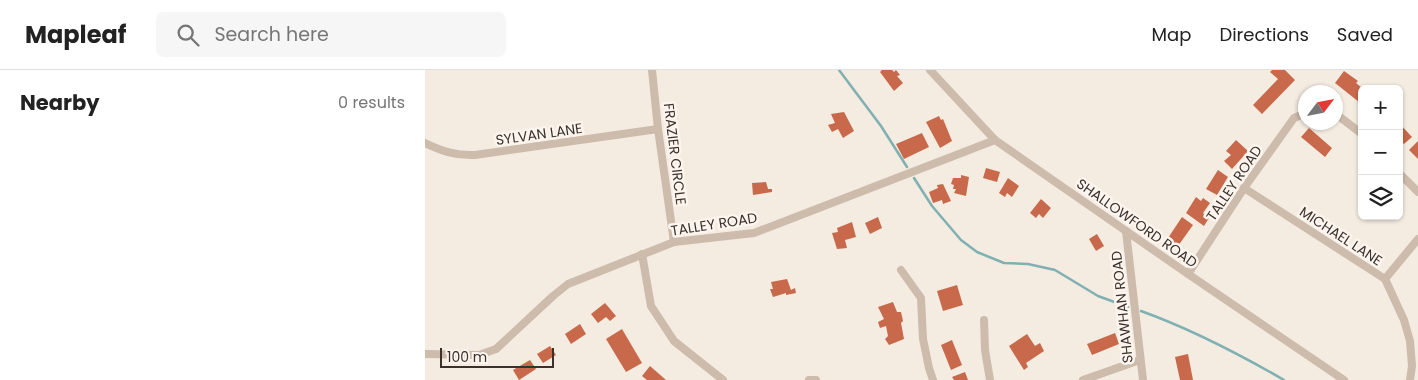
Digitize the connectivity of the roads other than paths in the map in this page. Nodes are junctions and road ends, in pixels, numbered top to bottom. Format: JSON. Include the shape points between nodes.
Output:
{"nodes":[{"id":1,"x":652,"y":70,"type":"edge"},
{"id":2,"x":930,"y":70,"type":"edge"},
{"id":3,"x":1298,"y":116,"type":"edge"},
{"id":4,"x":1343,"y":120,"type":"edge"},
{"id":5,"x":658,"y":129,"type":"junction"},
{"id":6,"x":1358,"y":131,"type":"edge"},
{"id":7,"x":995,"y":140,"type":"junction"},
{"id":8,"x":425,"y":143,"type":"edge"},
{"id":9,"x":1401,"y":175,"type":"edge"},
{"id":10,"x":1245,"y":188,"type":"junction"},
{"id":11,"x":1418,"y":192,"type":"edge"},
{"id":12,"x":1126,"y":231,"type":"junction"},
{"id":13,"x":1418,"y":238,"type":"edge"},
{"id":14,"x":674,"y":242,"type":"junction"},
{"id":15,"x":642,"y":254,"type":"junction"},
{"id":16,"x":901,"y":270,"type":"dead end"},
{"id":17,"x":1188,"y":274,"type":"junction"},
{"id":18,"x":1385,"y":279,"type":"junction"},
{"id":19,"x":983,"y":320,"type":"dead end"},
{"id":20,"x":425,"y":354,"type":"edge"},
{"id":21,"x":1140,"y":360,"type":"junction"},
{"id":22,"x":1340,"y":379,"type":"edge"},
{"id":23,"x":723,"y":380,"type":"edge"},
{"id":24,"x":809,"y":380,"type":"edge"},
{"id":25,"x":816,"y":380,"type":"edge"},
{"id":26,"x":933,"y":380,"type":"edge"},
{"id":27,"x":991,"y":380,"type":"edge"},
{"id":28,"x":1083,"y":380,"type":"edge"},
{"id":29,"x":1143,"y":380,"type":"edge"},
{"id":30,"x":1410,"y":380,"type":"edge"}],
"edges":[{"from":1,"to":5,"type":"street","name":"FRAZIER CIRCLE"},
{"from":2,"to":7,"type":"street","name":"SHALLOWFORD ROAD"},
{"from":3,"to":10,"type":"street","name":"TALLEY ROAD"},
{"from":4,"to":6,"type":"street"},
{"from":5,"to":8,"type":"street","name":"SYLVAN LANE","via":[[460,156]]},
{"from":5,"to":14,"type":"street","name":"FRAZIER CIRCLE"},
{"from":7,"to":12,"type":"street","name":"SHALLOWFORD ROAD"},
{"from":7,"to":14,"type":"street","name":"TALLEY ROAD","via":[[754,232]]},
{"from":9,"to":11,"type":"street"},
{"from":10,"to":17,"type":"street","name":"TALLEY ROAD"},
{"from":10,"to":18,"type":"street","name":"MICHAEL LANE"},
{"from":12,"to":17,"type":"street","name":"SHALLOWFORD ROAD"},
{"from":12,"to":21,"type":"street","name":"SHAWHAN ROAD"},
{"from":13,"to":18,"type":"street"},
{"from":14,"to":15,"type":"street","name":"TALLEY ROAD"},
{"from":15,"to":20,"type":"street","name":"TALLEY ROAD","via":[[568,284],[496,349],[479,355]]},
{"from":15,"to":23,"type":"street","via":[[651,306],[674,341]]},
{"from":16,"to":26,"type":"street","via":[[921,298],[923,339]]},
{"from":17,"to":22,"type":"street","name":"SHALLOWFORD ROAD"},
{"from":18,"to":30,"type":"street","name":"MICHAEL LANE","via":[[1410,341]]},
{"from":19,"to":27,"type":"street"},
{"from":21,"to":28,"type":"street"},
{"from":21,"to":29,"type":"street","name":"SHAWHAN ROAD"},
{"from":24,"to":25,"type":"street"}]}
